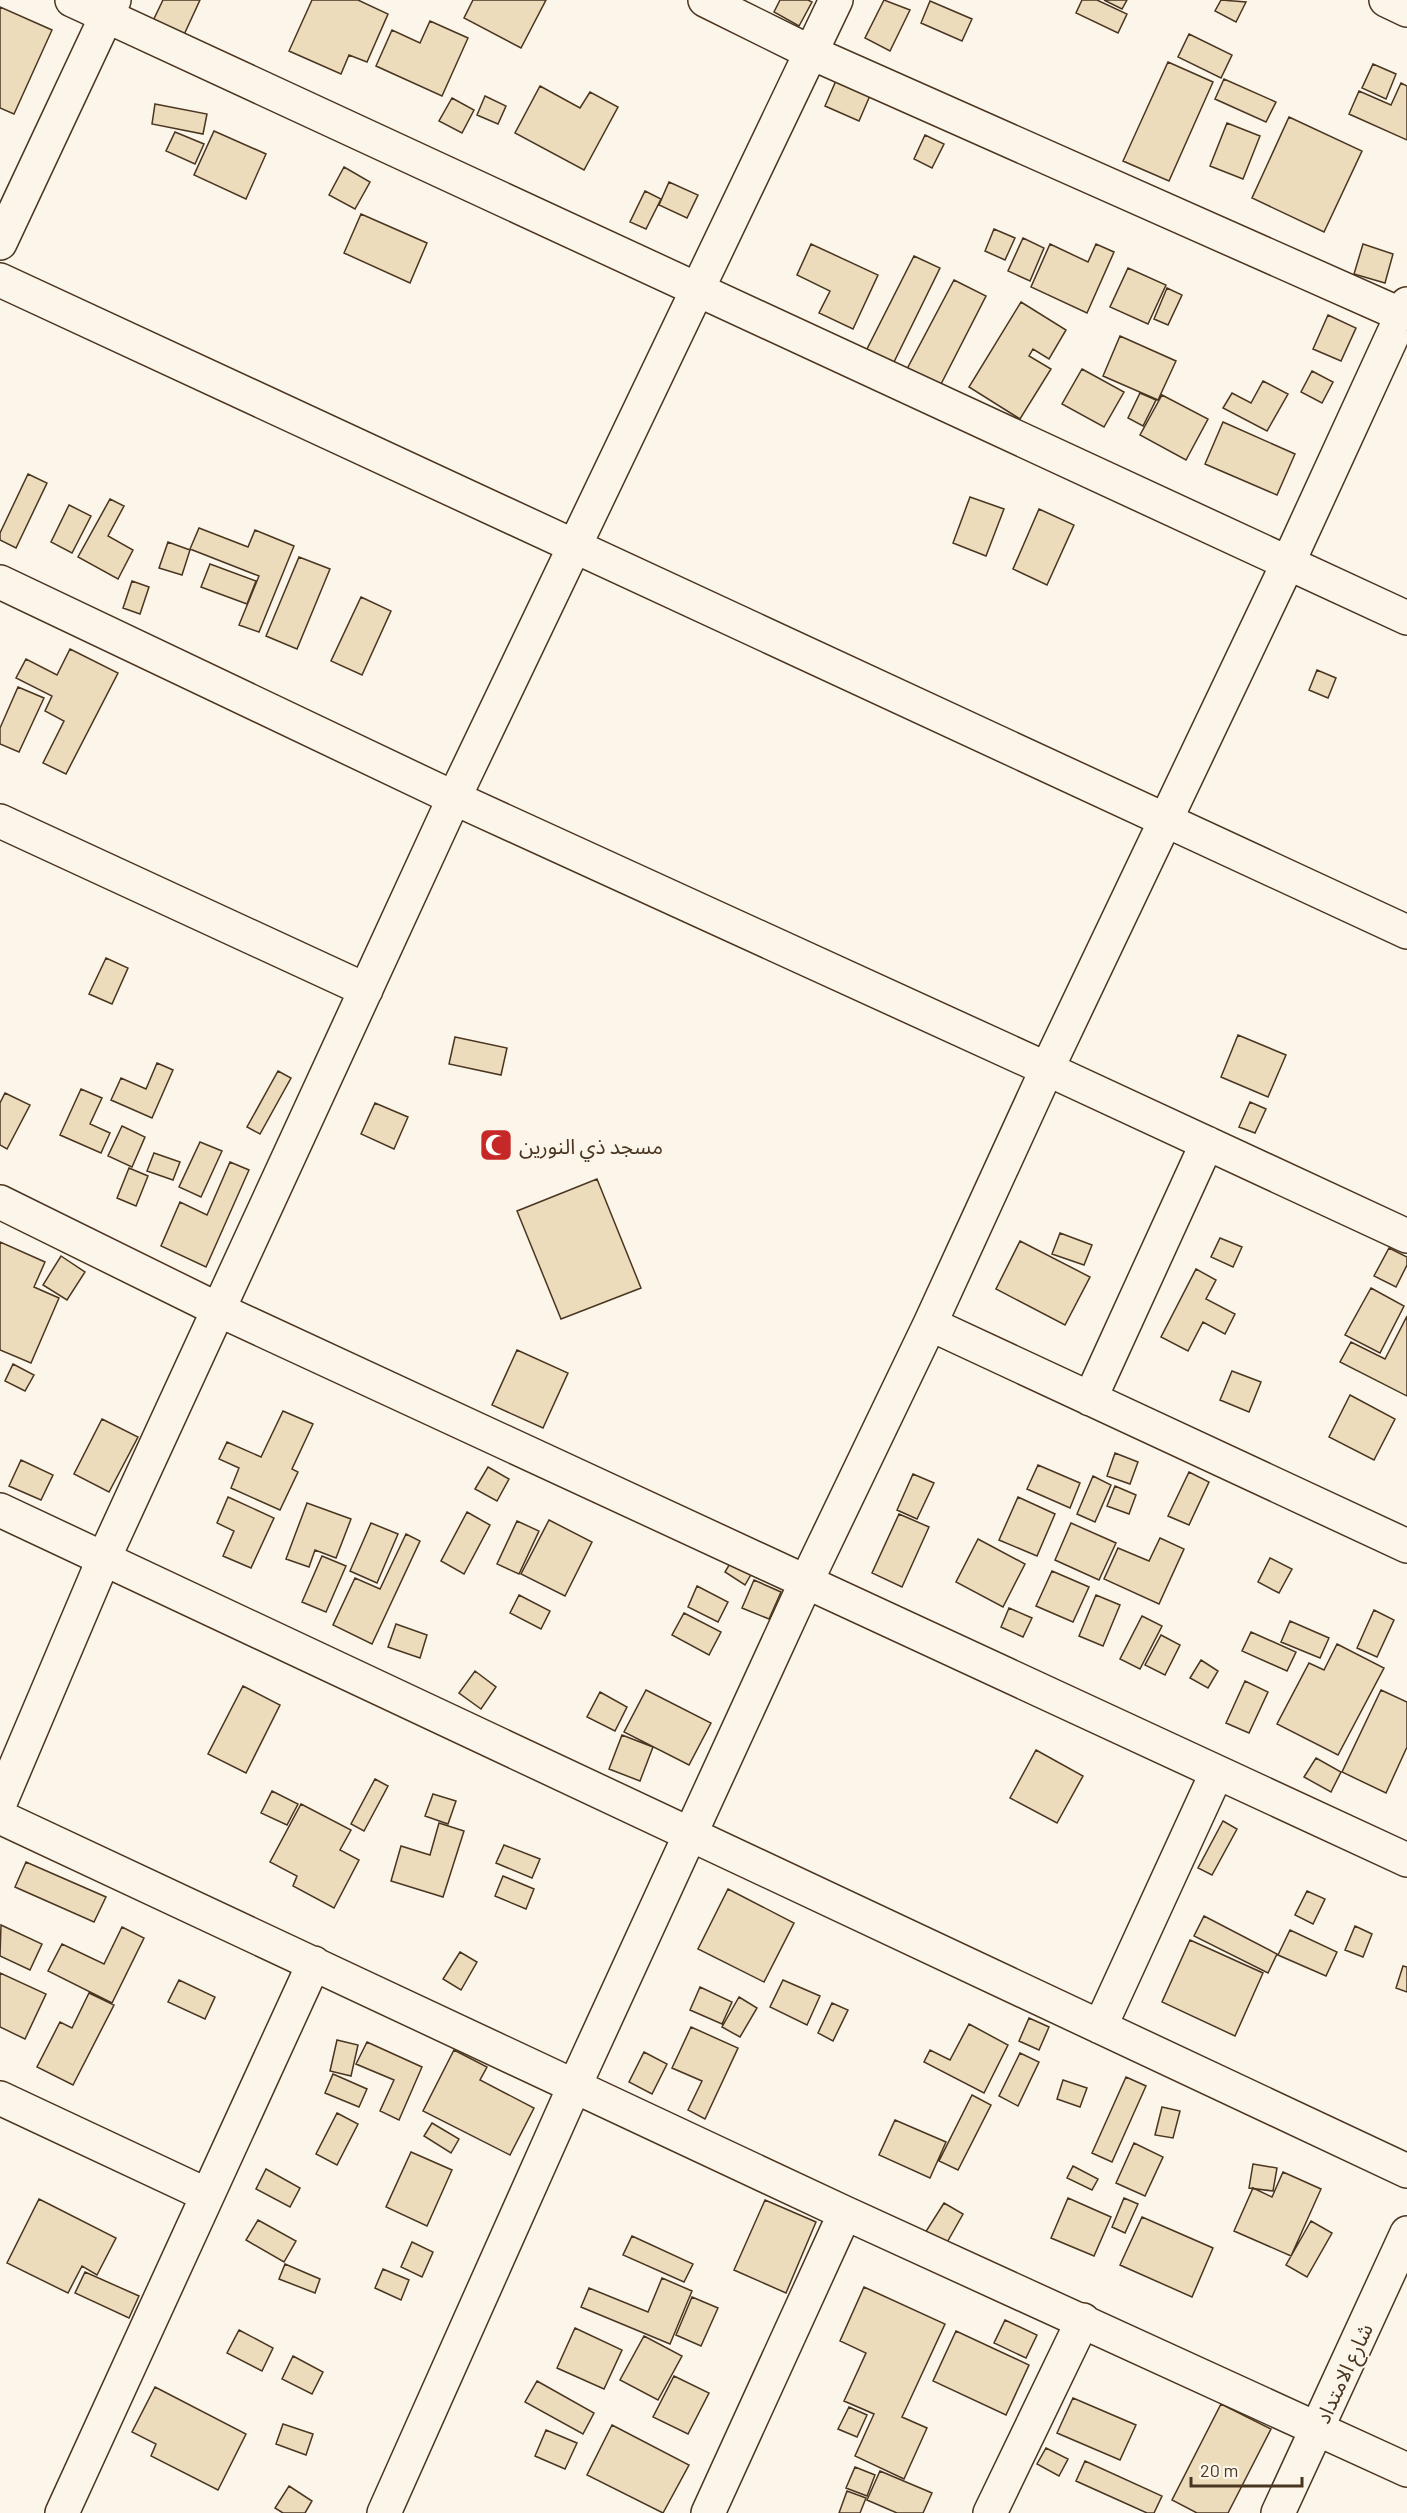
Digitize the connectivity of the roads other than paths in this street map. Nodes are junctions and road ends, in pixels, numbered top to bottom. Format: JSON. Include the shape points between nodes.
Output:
{"nodes":[{"id":1,"x":72,"y":0,"type":"edge"},
{"id":2,"x":705,"y":0,"type":"edge"},
{"id":3,"x":836,"y":0,"type":"edge"},
{"id":4,"x":1386,"y":0,"type":"edge"},
{"id":5,"x":110,"y":8,"type":"edge"},
{"id":6,"x":1407,"y":10,"type":"edge"},
{"id":7,"x":812,"y":53,"type":"junction"},
{"id":8,"x":0,"y":243,"type":"edge"},
{"id":9,"x":0,"y":280,"type":"edge"},
{"id":10,"x":696,"y":288,"type":"junction"},
{"id":11,"x":1405,"y":310,"type":"edge"},
{"id":12,"x":575,"y":547,"type":"junction"},
{"id":13,"x":1288,"y":563,"type":"junction"},
{"id":14,"x":0,"y":582,"type":"edge"},
{"id":15,"x":1407,"y":618,"type":"edge"},
{"id":16,"x":454,"y":798,"type":"junction"},
{"id":17,"x":1164,"y":820,"type":"junction"},
{"id":18,"x":0,"y":821,"type":"edge"},
{"id":19,"x":1407,"y":932,"type":"edge"},
{"id":20,"x":366,"y":990,"type":"junction"},
{"id":21,"x":1047,"y":1069,"type":"junction"},
{"id":22,"x":1207,"y":1143,"type":"junction"},
{"id":23,"x":0,"y":1202,"type":"edge"},
{"id":24,"x":1407,"y":1236,"type":"edge"},
{"id":25,"x":219,"y":1310,"type":"junction"},
{"id":26,"x":930,"y":1324,"type":"junction"},
{"id":27,"x":1090,"y":1399,"type":"junction"},
{"id":28,"x":0,"y":1510,"type":"edge"},
{"id":29,"x":1407,"y":1546,"type":"edge"},
{"id":30,"x":104,"y":1558,"type":"junction"},
{"id":31,"x":806,"y":1582,"type":"junction"},
{"id":32,"x":1217,"y":1772,"type":"junction"},
{"id":33,"x":0,"y":1803,"type":"edge"},
{"id":34,"x":0,"y":1817,"type":"edge"},
{"id":35,"x":690,"y":1835,"type":"junction"},
{"id":36,"x":1407,"y":1860,"type":"edge"},
{"id":37,"x":314,"y":1963,"type":"junction"},
{"id":38,"x":1100,"y":2027,"type":"junction"},
{"id":39,"x":575,"y":2085,"type":"junction"},
{"id":40,"x":0,"y":2098,"type":"edge"},
{"id":41,"x":1407,"y":2171,"type":"edge"},
{"id":42,"x":207,"y":2195,"type":"junction"},
{"id":43,"x":845,"y":2213,"type":"junction"},
{"id":44,"x":1407,"y":2234,"type":"edge"},
{"id":45,"x":1083,"y":2320,"type":"junction"},
{"id":46,"x":1318,"y":2428,"type":"junction"},
{"id":47,"x":1407,"y":2470,"type":"edge"},
{"id":48,"x":62,"y":2513,"type":"edge"},
{"id":49,"x":384,"y":2513,"type":"edge"},
{"id":50,"x":708,"y":2513,"type":"edge"},
{"id":51,"x":990,"y":2513,"type":"edge"},
{"id":52,"x":1278,"y":2513,"type":"edge"}],
"edges":[{"from":1,"to":5,"type":"street"},
{"from":2,"to":7,"type":"street"},
{"from":3,"to":7,"type":"street"},
{"from":4,"to":6,"type":"street"},
{"from":5,"to":8,"type":"street"},
{"from":5,"to":10,"type":"street"},
{"from":7,"to":10,"type":"street"},
{"from":7,"to":11,"type":"street"},
{"from":9,"to":12,"type":"street"},
{"from":10,"to":12,"type":"street"},
{"from":10,"to":13,"type":"street"},
{"from":11,"to":13,"type":"street"},
{"from":12,"to":16,"type":"street"},
{"from":12,"to":17,"type":"street"},
{"from":13,"to":15,"type":"street"},
{"from":13,"to":17,"type":"street"},
{"from":14,"to":16,"type":"street"},
{"from":16,"to":20,"type":"street"},
{"from":16,"to":21,"type":"street"},
{"from":17,"to":19,"type":"street"},
{"from":17,"to":21,"type":"street"},
{"from":18,"to":20,"type":"street"},
{"from":20,"to":25,"type":"street"},
{"from":21,"to":22,"type":"street"},
{"from":21,"to":26,"type":"street"},
{"from":22,"to":24,"type":"street"},
{"from":22,"to":27,"type":"street"},
{"from":23,"to":25,"type":"street"},
{"from":25,"to":30,"type":"street"},
{"from":25,"to":31,"type":"street"},
{"from":26,"to":27,"type":"street"},
{"from":26,"to":31,"type":"street"},
{"from":27,"to":29,"type":"street"},
{"from":28,"to":30,"type":"street"},
{"from":30,"to":33,"type":"street"},
{"from":30,"to":35,"type":"street"},
{"from":31,"to":32,"type":"street"},
{"from":31,"to":35,"type":"street"},
{"from":32,"to":36,"type":"street"},
{"from":32,"to":38,"type":"street"},
{"from":34,"to":37,"type":"street"},
{"from":35,"to":38,"type":"street"},
{"from":35,"to":39,"type":"street"},
{"from":37,"to":39,"type":"street"},
{"from":37,"to":42,"type":"street"},
{"from":38,"to":41,"type":"street"},
{"from":39,"to":43,"type":"street"},
{"from":39,"to":49,"type":"street"},
{"from":40,"to":42,"type":"street"},
{"from":42,"to":48,"type":"street"},
{"from":43,"to":45,"type":"street"},
{"from":43,"to":50,"type":"street"},
{"from":44,"to":46,"type":"street","name":"شارع الامتداد"},
{"from":45,"to":46,"type":"street"},
{"from":45,"to":51,"type":"street"},
{"from":46,"to":47,"type":"street"},
{"from":46,"to":52,"type":"street","name":"شارع الامتداد"}]}
